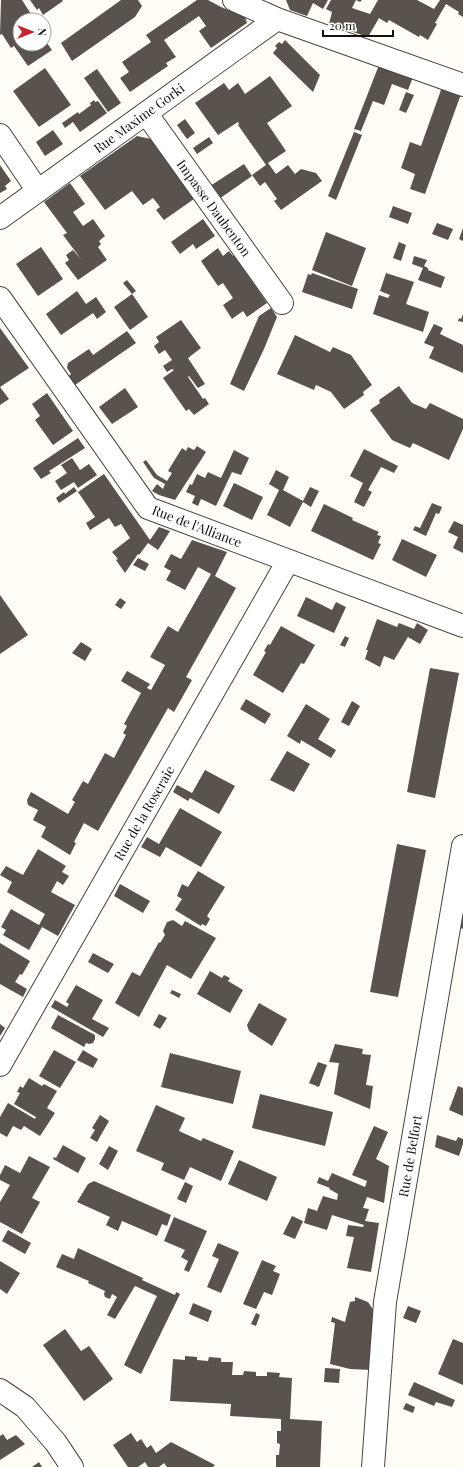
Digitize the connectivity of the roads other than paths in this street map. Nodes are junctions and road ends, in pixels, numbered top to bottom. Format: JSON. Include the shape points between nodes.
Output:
{"nodes":[{"id":1,"x":234,"y":0,"type":"edge"},
{"id":2,"x":270,"y":11,"type":"edge"},
{"id":3,"x":461,"y":79,"type":"edge"},
{"id":4,"x":146,"y":113,"type":"junction"},
{"id":5,"x":0,"y":136,"type":"edge"},
{"id":6,"x":38,"y":191,"type":"junction"},
{"id":7,"x":0,"y":218,"type":"edge"},
{"id":8,"x":0,"y":298,"type":"edge"},
{"id":9,"x":282,"y":303,"type":"dead end"},
{"id":10,"x":288,"y":561,"type":"junction"},
{"id":11,"x":463,"y":626,"type":"edge"},
{"id":12,"x":463,"y":846,"type":"edge"},
{"id":13,"x":0,"y":1066,"type":"edge"},
{"id":14,"x":0,"y":1390,"type":"edge"},
{"id":15,"x":72,"y":1467,"type":"edge"},
{"id":16,"x":373,"y":1467,"type":"edge"}],
"edges":[{"from":1,"to":2,"type":"street"},
{"from":2,"to":3,"type":"street"},
{"from":2,"to":4,"type":"street","name":"Rue Maxime Gorki"},
{"from":4,"to":6,"type":"street","name":"Rue Maxime Gorki"},
{"from":4,"to":9,"type":"street","name":"Impasse Daubenton"},
{"from":5,"to":6,"type":"street"},
{"from":6,"to":7,"type":"street","name":"Rue Maxime Gorki"},
{"from":8,"to":10,"type":"street","name":"Rue de l'Alliance","via":[[148,508]]},
{"from":10,"to":11,"type":"street","name":"Rue de l'Alliance"},
{"from":10,"to":13,"type":"street","name":"Rue de la Roseraie"},
{"from":12,"to":16,"type":"street","name":"Rue de Belfort","via":[[385,1302]]},
{"from":14,"to":15,"type":"street","via":[[25,1407],[56,1443]]}]}
